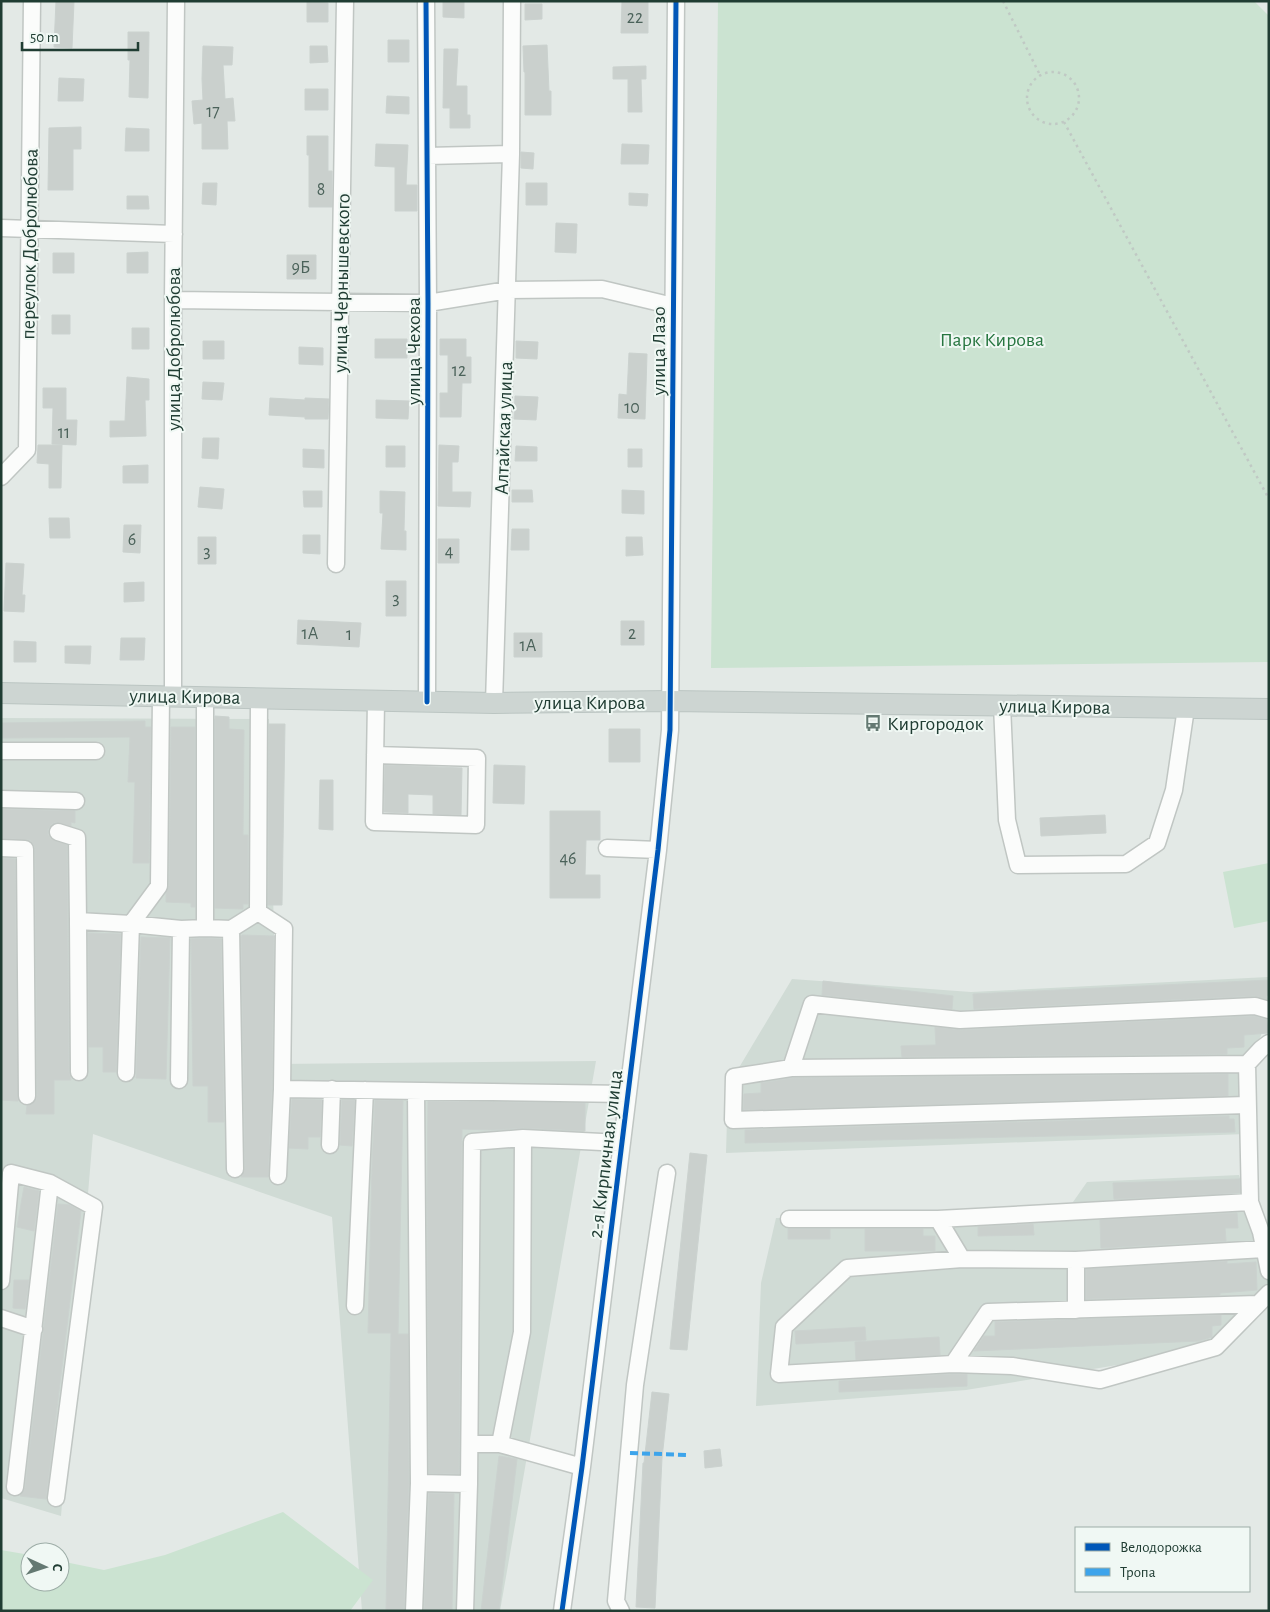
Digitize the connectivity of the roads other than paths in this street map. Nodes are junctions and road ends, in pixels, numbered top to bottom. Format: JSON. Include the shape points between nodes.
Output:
{"nodes":[{"id":1,"x":32,"y":1,"type":"edge"},
{"id":2,"x":176,"y":1,"type":"edge"},
{"id":3,"x":345,"y":1,"type":"edge"},
{"id":4,"x":426,"y":1,"type":"edge"},
{"id":5,"x":512,"y":1,"type":"edge"},
{"id":6,"x":676,"y":1,"type":"edge"},
{"id":7,"x":511,"y":154,"type":"junction"},
{"id":8,"x":427,"y":156,"type":"junction"},
{"id":9,"x":1,"y":228,"type":"edge"},
{"id":10,"x":29,"y":228,"type":"junction"},
{"id":11,"x":174,"y":234,"type":"junction"},
{"id":12,"x":508,"y":290,"type":"junction"},
{"id":13,"x":173,"y":300,"type":"junction"},
{"id":14,"x":341,"y":303,"type":"junction"},
{"id":15,"x":428,"y":303,"type":"junction"},
{"id":16,"x":673,"y":306,"type":"junction"},
{"id":17,"x":1,"y":477,"type":"edge"},
{"id":18,"x":336,"y":564,"type":"dead end"},
{"id":19,"x":1,"y":693,"type":"edge"},
{"id":20,"x":167,"y":696,"type":"junction"},
{"id":21,"x":205,"y":697,"type":"junction"},
{"id":22,"x":259,"y":698,"type":"junction"},
{"id":23,"x":376,"y":701,"type":"junction"},
{"id":24,"x":671,"y":701,"type":"junction"},
{"id":25,"x":427,"y":702,"type":"junction"},
{"id":26,"x":494,"y":702,"type":"junction"},
{"id":27,"x":1002,"y":705,"type":"junction"},
{"id":28,"x":1186,"y":708,"type":"junction"},
{"id":29,"x":1269,"y":709,"type":"edge"},
{"id":30,"x":1,"y":751,"type":"edge"},
{"id":31,"x":96,"y":751,"type":"dead end"},
{"id":32,"x":375,"y":755,"type":"junction"},
{"id":33,"x":1,"y":799,"type":"edge"},
{"id":34,"x":76,"y":801,"type":"dead end"},
{"id":35,"x":58,"y":832,"type":"dead end"},
{"id":36,"x":1,"y":848,"type":"edge"},
{"id":37,"x":607,"y":848,"type":"dead end"},
{"id":38,"x":658,"y":850,"type":"junction"},
{"id":39,"x":258,"y":912,"type":"junction"},
{"id":40,"x":78,"y":921,"type":"junction"},
{"id":41,"x":132,"y":924,"type":"junction"},
{"id":42,"x":205,"y":928,"type":"junction"},
{"id":43,"x":181,"y":929,"type":"junction"},
{"id":44,"x":231,"y":929,"type":"junction"},
{"id":45,"x":1269,"y":1010,"type":"edge"},
{"id":46,"x":1269,"y":1043,"type":"edge"},
{"id":47,"x":1247,"y":1064,"type":"junction"},
{"id":48,"x":791,"y":1068,"type":"junction"},
{"id":49,"x":79,"y":1072,"type":"dead end"},
{"id":50,"x":126,"y":1074,"type":"dead end"},
{"id":51,"x":178,"y":1080,"type":"dead end"},
{"id":52,"x":282,"y":1088,"type":"junction"},
{"id":53,"x":332,"y":1089,"type":"junction"},
{"id":54,"x":366,"y":1090,"type":"junction"},
{"id":55,"x":416,"y":1091,"type":"junction"},
{"id":56,"x":627,"y":1094,"type":"junction"},
{"id":57,"x":27,"y":1096,"type":"dead end"},
{"id":58,"x":1247,"y":1105,"type":"junction"},
{"id":59,"x":523,"y":1138,"type":"junction"},
{"id":60,"x":621,"y":1143,"type":"junction"},
{"id":61,"x":330,"y":1145,"type":"dead end"},
{"id":62,"x":234,"y":1169,"type":"dead end"},
{"id":63,"x":667,"y":1173,"type":"dead end"},
{"id":64,"x":278,"y":1176,"type":"dead end"},
{"id":65,"x":50,"y":1183,"type":"junction"},
{"id":66,"x":1250,"y":1202,"type":"junction"},
{"id":67,"x":789,"y":1219,"type":"dead end"},
{"id":68,"x":938,"y":1219,"type":"junction"},
{"id":69,"x":1264,"y":1249,"type":"junction"},
{"id":70,"x":962,"y":1259,"type":"junction"},
{"id":71,"x":1076,"y":1260,"type":"junction"},
{"id":72,"x":1269,"y":1271,"type":"edge"},
{"id":73,"x":1,"y":1281,"type":"edge"},
{"id":74,"x":1263,"y":1299,"type":"edge"},
{"id":75,"x":355,"y":1306,"type":"dead end"},
{"id":76,"x":1076,"y":1310,"type":"junction"},
{"id":77,"x":1,"y":1318,"type":"edge"},
{"id":78,"x":34,"y":1329,"type":"junction"},
{"id":79,"x":953,"y":1364,"type":"junction"},
{"id":80,"x":470,"y":1444,"type":"junction"},
{"id":81,"x":500,"y":1444,"type":"junction"},
{"id":82,"x":582,"y":1467,"type":"junction"},
{"id":83,"x":419,"y":1483,"type":"junction"},
{"id":84,"x":469,"y":1484,"type":"junction"},
{"id":85,"x":16,"y":1486,"type":"dead end"},
{"id":86,"x":56,"y":1498,"type":"dead end"},
{"id":87,"x":414,"y":1611,"type":"edge"},
{"id":88,"x":465,"y":1611,"type":"edge"},
{"id":89,"x":562,"y":1611,"type":"edge"},
{"id":90,"x":621,"y":1611,"type":"edge"}],
"edges":[{"from":1,"to":10,"type":"street","name":"переулок Добролюбова"},
{"from":2,"to":11,"type":"street","name":"улица Добролюбова"},
{"from":3,"to":14,"type":"street","name":"улица Чернышевского"},
{"from":4,"to":8,"type":"street","name":"улица Чехова"},
{"from":5,"to":7,"type":"street","name":"Алтайская улица"},
{"from":6,"to":16,"type":"street","name":"улица Лазо"},
{"from":7,"to":8,"type":"street"},
{"from":7,"to":12,"type":"street","name":"Алтайская улица"},
{"from":8,"to":15,"type":"street","name":"улица Чехова"},
{"from":9,"to":10,"type":"street"},
{"from":10,"to":11,"type":"street"},
{"from":10,"to":17,"type":"street","name":"переулок Добролюбова","via":[[28,450]]},
{"from":11,"to":13,"type":"street","name":"улица Добролюбова"},
{"from":12,"to":15,"type":"street"},
{"from":12,"to":16,"type":"street","via":[[602,289]]},
{"from":12,"to":26,"type":"street","name":"Алтайская улица"},
{"from":13,"to":14,"type":"street"},
{"from":13,"to":20,"type":"street","name":"улица Добролюбова"},
{"from":14,"to":15,"type":"street"},
{"from":14,"to":18,"type":"street","name":"улица Чернышевского"},
{"from":15,"to":25,"type":"street","name":"улица Чехова"},
{"from":16,"to":24,"type":"street","name":"улица Лазо"},
{"from":19,"to":20,"type":"main road","name":"улица Кирова"},
{"from":20,"to":21,"type":"main road","name":"улица Кирова"},
{"from":20,"to":41,"type":"street","name":"улица Добролюбова","via":[[159,886]]},
{"from":21,"to":22,"type":"main road","name":"улица Кирова"},
{"from":21,"to":42,"type":"street"},
{"from":22,"to":23,"type":"main road","name":"улица Кирова"},
{"from":22,"to":39,"type":"street"},
{"from":23,"to":25,"type":"main road","name":"улица Кирова"},
{"from":23,"to":32,"type":"street"},
{"from":24,"to":26,"type":"main road","name":"улица Кирова"},
{"from":24,"to":27,"type":"main road","name":"улица Кирова"},
{"from":24,"to":38,"type":"street","name":"2-я Кирпичная улица"},
{"from":25,"to":26,"type":"main road","name":"улица Кирова"},
{"from":27,"to":28,"type":"main road","name":"улица Кирова"},
{"from":27,"to":28,"type":"street","via":[[1008,820],[1018,865],[1126,864],[1156,843],[1174,790]]},
{"from":28,"to":29,"type":"main road","name":"улица Кирова"},
{"from":30,"to":31,"type":"street"},
{"from":32,"to":32,"type":"street","via":[[374,822],[476,825],[477,758]]},
{"from":33,"to":34,"type":"street"},
{"from":35,"to":40,"type":"street","via":[[77,838]]},
{"from":36,"to":57,"type":"street","via":[[25,849]]},
{"from":37,"to":38,"type":"street"},
{"from":38,"to":56,"type":"street","name":"2-я Кирпичная улица"},
{"from":39,"to":44,"type":"street"},
{"from":39,"to":52,"type":"street","via":[[284,929]]},
{"from":40,"to":41,"type":"street"},
{"from":40,"to":49,"type":"street"},
{"from":41,"to":43,"type":"street"},
{"from":41,"to":50,"type":"street"},
{"from":42,"to":43,"type":"street"},
{"from":42,"to":44,"type":"street"},
{"from":43,"to":51,"type":"street"},
{"from":44,"to":62,"type":"street"},
{"from":45,"to":48,"type":"street","via":[[1255,1006],[960,1020],[812,1004]]},
{"from":46,"to":47,"type":"street"},
{"from":47,"to":48,"type":"street"},
{"from":47,"to":58,"type":"street"},
{"from":48,"to":58,"type":"street","via":[[734,1077],[733,1120]]},
{"from":52,"to":53,"type":"street"},
{"from":52,"to":64,"type":"street"},
{"from":53,"to":54,"type":"street"},
{"from":53,"to":61,"type":"street"},
{"from":54,"to":55,"type":"street"},
{"from":54,"to":75,"type":"street"},
{"from":55,"to":56,"type":"street"},
{"from":55,"to":83,"type":"street"},
{"from":56,"to":60,"type":"street","name":"2-я Кирпичная улица"},
{"from":58,"to":66,"type":"street"},
{"from":59,"to":60,"type":"street"},
{"from":59,"to":80,"type":"street","via":[[472,1142]]},
{"from":59,"to":81,"type":"street","via":[[522,1332]]},
{"from":60,"to":82,"type":"street","name":"2-я Кирпичная улица"},
{"from":63,"to":90,"type":"street","via":[[635,1385],[616,1601]]},
{"from":65,"to":73,"type":"street","via":[[11,1173]]},
{"from":65,"to":78,"type":"street"},
{"from":65,"to":86,"type":"street","via":[[94,1206]]},
{"from":66,"to":68,"type":"street"},
{"from":66,"to":69,"type":"street"},
{"from":67,"to":68,"type":"street"},
{"from":68,"to":70,"type":"street"},
{"from":69,"to":71,"type":"street"},
{"from":69,"to":72,"type":"street"},
{"from":70,"to":71,"type":"street"},
{"from":70,"to":79,"type":"street","via":[[847,1268],[784,1327],[779,1374]]},
{"from":71,"to":76,"type":"street"},
{"from":74,"to":76,"type":"street"},
{"from":74,"to":79,"type":"street","via":[[1216,1346],[1100,1380],[1012,1366]]},
{"from":76,"to":79,"type":"street","via":[[988,1312]]},
{"from":77,"to":78,"type":"street"},
{"from":78,"to":85,"type":"street"},
{"from":80,"to":81,"type":"street"},
{"from":80,"to":84,"type":"street"},
{"from":81,"to":82,"type":"street"},
{"from":82,"to":89,"type":"street","name":"2-я Кирпичная улица"},
{"from":83,"to":84,"type":"street"},
{"from":83,"to":87,"type":"street"},
{"from":84,"to":88,"type":"street"}]}
